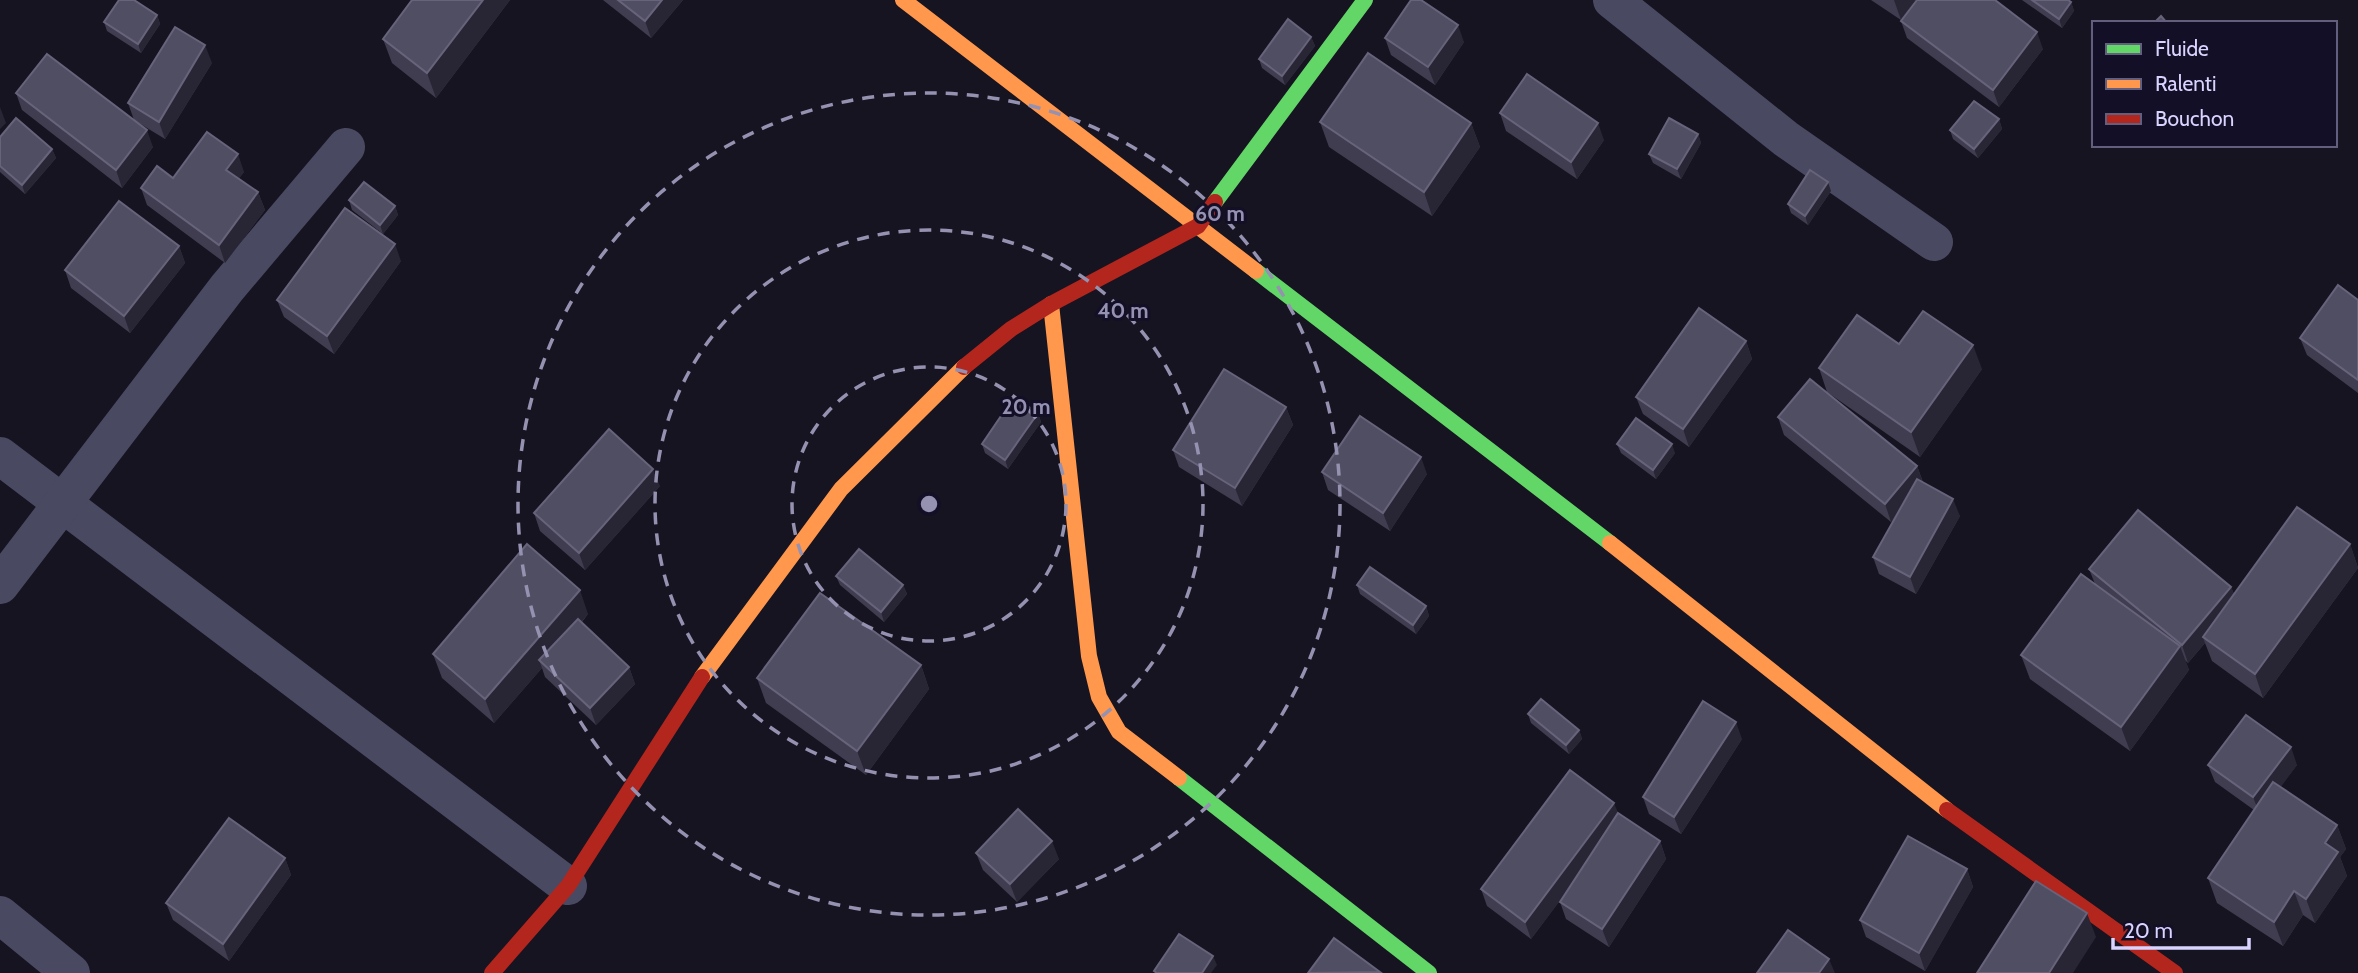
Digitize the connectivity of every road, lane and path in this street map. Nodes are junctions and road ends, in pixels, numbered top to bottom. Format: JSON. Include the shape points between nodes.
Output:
{"nodes":[{"id":1,"x":903,"y":0,"type":"edge"},
{"id":2,"x":1365,"y":0,"type":"edge"},
{"id":3,"x":1612,"y":0,"type":"edge"},
{"id":4,"x":346,"y":147,"type":"dead end"},
{"id":5,"x":1198,"y":226,"type":"junction"},
{"id":6,"x":1934,"y":242,"type":"dead end"},
{"id":7,"x":1051,"y":303,"type":"junction"},
{"id":8,"x":0,"y":456,"type":"edge"},
{"id":9,"x":62,"y":502,"type":"junction"},
{"id":10,"x":0,"y":585,"type":"edge"},
{"id":11,"x":568,"y":886,"type":"junction"},
{"id":12,"x":0,"y":915,"type":"edge"},
{"id":13,"x":1415,"y":969,"type":"edge"},
{"id":14,"x":71,"y":973,"type":"edge"},
{"id":15,"x":492,"y":973,"type":"edge"},
{"id":16,"x":2175,"y":973,"type":"edge"}],
"edges":[{"from":1,"to":5,"type":"street"},
{"from":2,"to":5,"type":"street"},
{"from":3,"to":6,"type":"street","via":[[1786,139]]},
{"from":4,"to":9,"type":"street","via":[[227,288]]},
{"from":5,"to":7,"type":"street"},
{"from":5,"to":16,"type":"street","via":[[1600,535],[1932,799]]},
{"from":7,"to":11,"type":"street","via":[[1011,328],[953,376],[841,489],[711,663]]},
{"from":7,"to":13,"type":"street","via":[[1089,656],[1099,697],[1119,732]]},
{"from":8,"to":9,"type":"street"},
{"from":9,"to":10,"type":"street"},
{"from":9,"to":11,"type":"street"},
{"from":11,"to":15,"type":"street"},
{"from":12,"to":14,"type":"street"}]}
